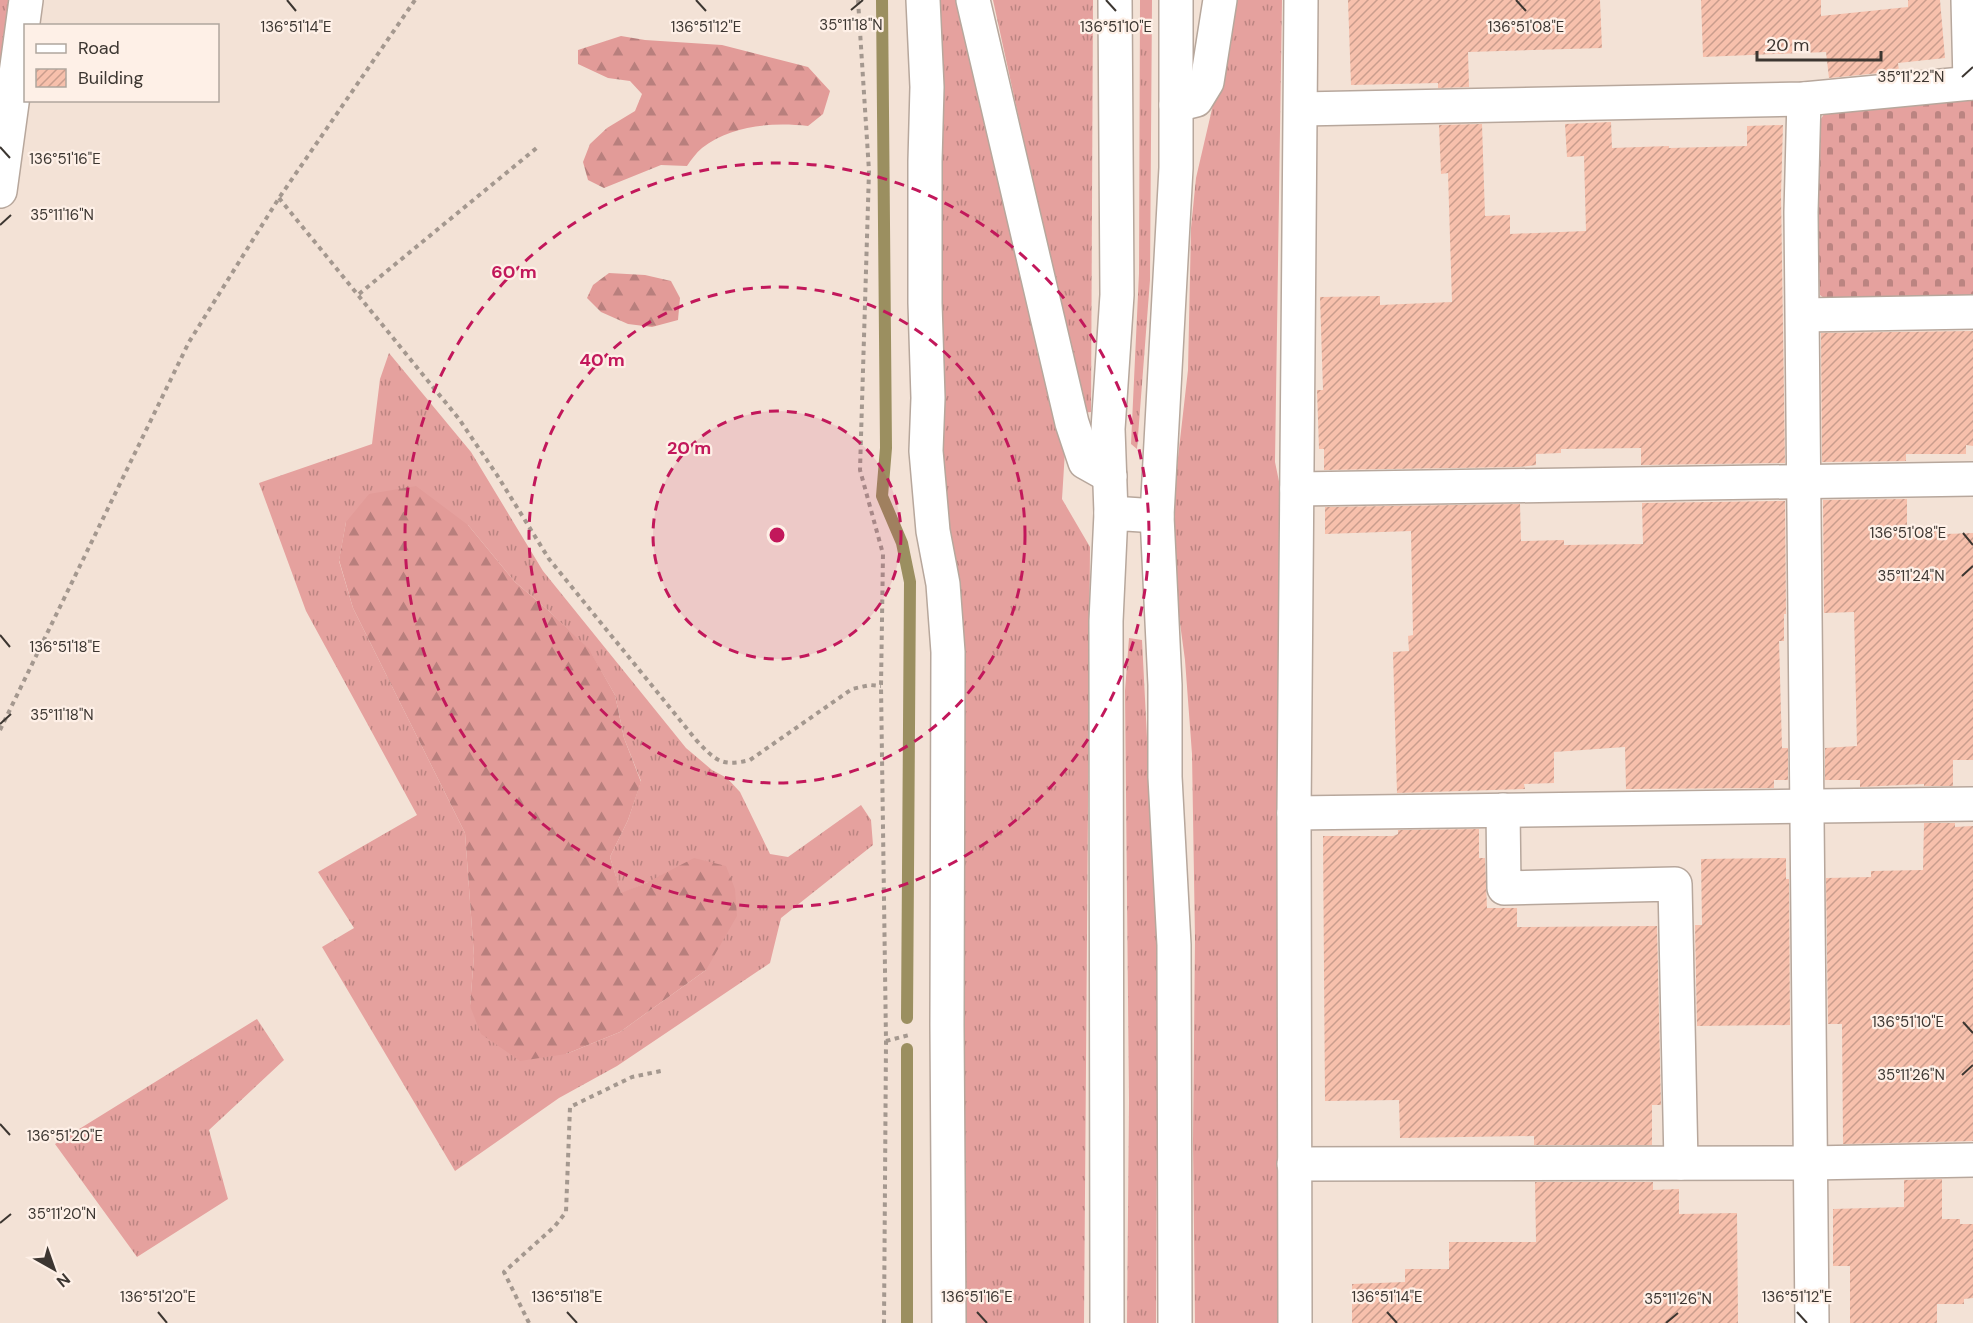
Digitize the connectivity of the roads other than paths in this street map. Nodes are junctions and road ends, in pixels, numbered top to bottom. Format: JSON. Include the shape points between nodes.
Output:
{"nodes":[{"id":1,"x":26,"y":0,"type":"edge"},
{"id":2,"x":923,"y":0,"type":"edge"},
{"id":3,"x":973,"y":0,"type":"edge"},
{"id":4,"x":1115,"y":0,"type":"edge"},
{"id":5,"x":1176,"y":0,"type":"edge"},
{"id":6,"x":1220,"y":0,"type":"edge"},
{"id":7,"x":1301,"y":0,"type":"edge"},
{"id":8,"x":1968,"y":0,"type":"edge"},
{"id":9,"x":1972,"y":83,"type":"edge"},
{"id":10,"x":1804,"y":99,"type":"junction"},
{"id":11,"x":1176,"y":105,"type":"junction"},
{"id":12,"x":1301,"y":109,"type":"junction"},
{"id":13,"x":0,"y":191,"type":"edge"},
{"id":14,"x":1973,"y":312,"type":"edge"},
{"id":15,"x":1803,"y":315,"type":"junction"},
{"id":16,"x":1110,"y":476,"type":"junction"},
{"id":17,"x":1973,"y":479,"type":"edge"},
{"id":18,"x":1804,"y":480,"type":"junction"},
{"id":19,"x":1297,"y":489,"type":"junction"},
{"id":20,"x":1111,"y":513,"type":"junction"},
{"id":21,"x":1157,"y":516,"type":"junction"},
{"id":22,"x":1973,"y":804,"type":"edge"},
{"id":23,"x":1806,"y":807,"type":"junction"},
{"id":24,"x":1503,"y":810,"type":"junction"},
{"id":25,"x":1294,"y":813,"type":"junction"},
{"id":26,"x":1973,"y":1160,"type":"edge"},
{"id":27,"x":1682,"y":1163,"type":"junction"},
{"id":28,"x":1810,"y":1163,"type":"junction"},
{"id":29,"x":1294,"y":1164,"type":"junction"},
{"id":30,"x":949,"y":1323,"type":"edge"},
{"id":31,"x":1107,"y":1323,"type":"edge"},
{"id":32,"x":1175,"y":1323,"type":"edge"},
{"id":33,"x":1295,"y":1323,"type":"edge"},
{"id":34,"x":1812,"y":1323,"type":"edge"}],
"edges":[{"from":1,"to":13,"type":"street"},
{"from":2,"to":30,"type":"street","via":[[927,87],[926,451],[948,652]]},
{"from":3,"to":16,"type":"street","via":[[1072,423],[1085,462]]},
{"from":4,"to":16,"type":"street","via":[[1117,295],[1108,429]]},
{"from":5,"to":11,"type":"street"},
{"from":6,"to":11,"type":"street","via":[[1207,82],[1196,100]]},
{"from":7,"to":12,"type":"street"},
{"from":8,"to":9,"type":"street"},
{"from":9,"to":10,"type":"street"},
{"from":10,"to":12,"type":"street"},
{"from":10,"to":15,"type":"street"},
{"from":11,"to":21,"type":"street"},
{"from":12,"to":19,"type":"street"},
{"from":14,"to":15,"type":"street"},
{"from":15,"to":18,"type":"street"},
{"from":16,"to":20,"type":"street"},
{"from":17,"to":18,"type":"street"},
{"from":18,"to":19,"type":"street"},
{"from":18,"to":23,"type":"street"},
{"from":19,"to":25,"type":"street"},
{"from":20,"to":21,"type":"street"},
{"from":20,"to":31,"type":"street","via":[[1106,621]]},
{"from":21,"to":32,"type":"street","via":[[1174,945]]},
{"from":22,"to":23,"type":"street"},
{"from":23,"to":24,"type":"street"},
{"from":23,"to":28,"type":"street"},
{"from":24,"to":25,"type":"street"},
{"from":24,"to":27,"type":"street","via":[[1504,888],[1675,884]]},
{"from":25,"to":29,"type":"street"},
{"from":26,"to":28,"type":"street"},
{"from":27,"to":28,"type":"street"},
{"from":27,"to":29,"type":"street"},
{"from":28,"to":34,"type":"street"},
{"from":29,"to":33,"type":"street"}]}
